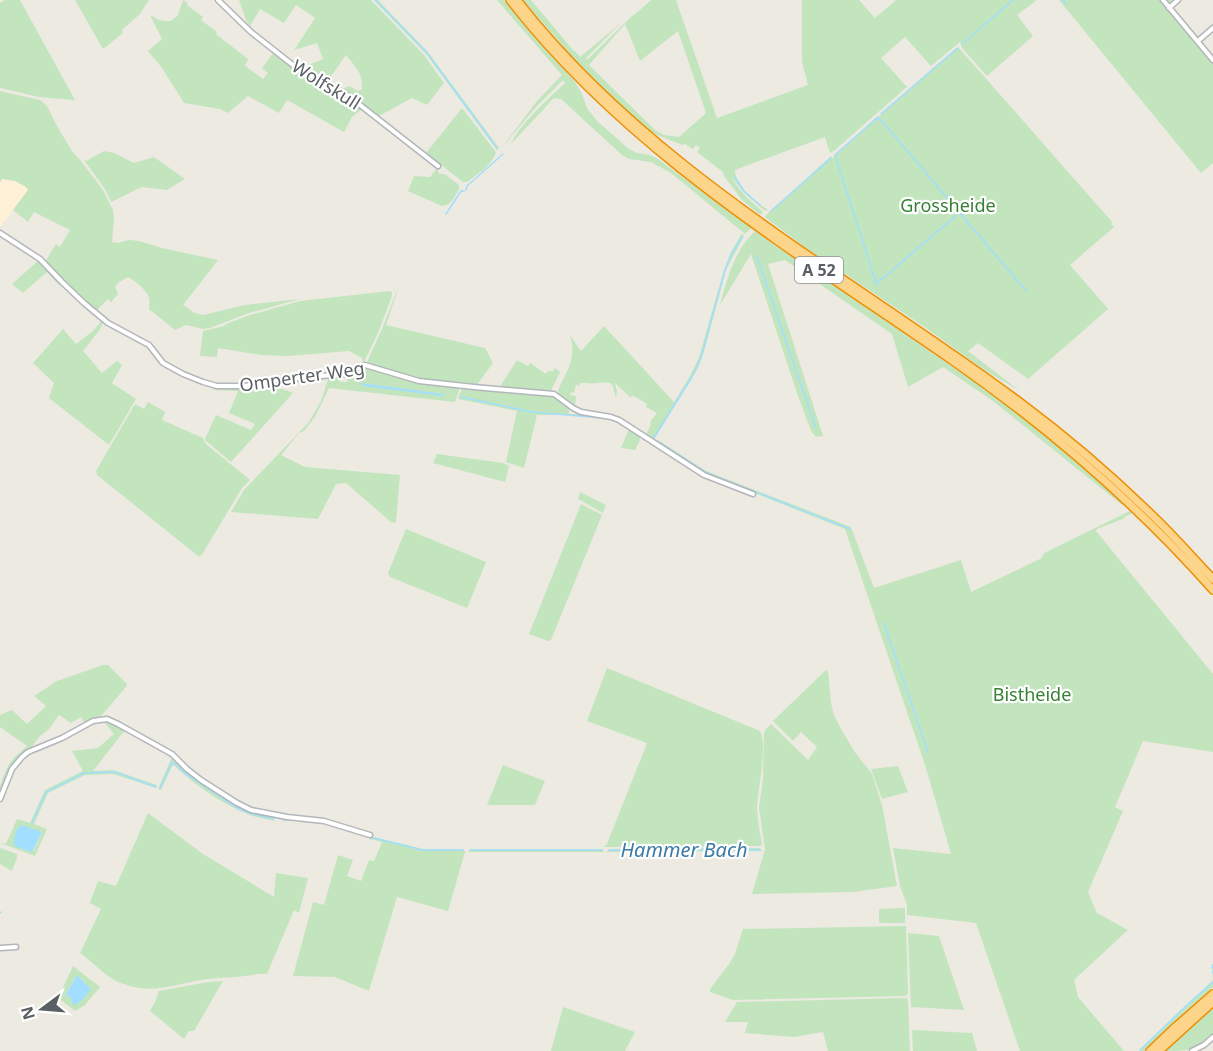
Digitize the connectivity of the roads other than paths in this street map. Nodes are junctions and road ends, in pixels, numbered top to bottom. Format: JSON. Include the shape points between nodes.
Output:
{"nodes":[{"id":1,"x":219,"y":0,"type":"edge"},
{"id":2,"x":510,"y":0,"type":"edge"},
{"id":3,"x":517,"y":0,"type":"edge"},
{"id":4,"x":1163,"y":0,"type":"edge"},
{"id":5,"x":1178,"y":0,"type":"edge"},
{"id":6,"x":1169,"y":8,"type":"junction"},
{"id":7,"x":1213,"y":28,"type":"edge"},
{"id":8,"x":1198,"y":41,"type":"junction"},
{"id":9,"x":1213,"y":60,"type":"edge"},
{"id":10,"x":438,"y":166,"type":"dead end"},
{"id":11,"x":0,"y":232,"type":"edge"},
{"id":12,"x":753,"y":494,"type":"dead end"},
{"id":13,"x":1213,"y":579,"type":"edge"},
{"id":14,"x":1213,"y":590,"type":"edge"},
{"id":15,"x":0,"y":798,"type":"edge"},
{"id":16,"x":370,"y":835,"type":"dead end"},
{"id":17,"x":16,"y":947,"type":"dead end"},
{"id":18,"x":0,"y":948,"type":"edge"},
{"id":19,"x":1213,"y":994,"type":"edge"},
{"id":20,"x":1213,"y":1002,"type":"edge"},
{"id":21,"x":1213,"y":1037,"type":"edge"},
{"id":22,"x":1150,"y":1051,"type":"edge"},
{"id":23,"x":1159,"y":1051,"type":"edge"},
{"id":24,"x":1192,"y":1051,"type":"edge"}],
"edges":[{"from":1,"to":10,"type":"street","name":"Wolfskull","via":[[250,32],[298,69],[346,94]]},
{"from":2,"to":14,"type":"highway","number":"A 52","via":[[578,77],[659,153],[1027,416],[1146,518]]},
{"from":3,"to":13,"type":"highway","number":"A 52","via":[[561,52],[656,142],[738,206],[1045,421],[1153,516]]},
{"from":4,"to":6,"type":"street"},
{"from":5,"to":6,"type":"street"},
{"from":6,"to":8,"type":"street"},
{"from":7,"to":8,"type":"street"},
{"from":8,"to":9,"type":"street"},
{"from":11,"to":12,"type":"street","name":"Omperter Weg","via":[[40,259],[108,323],[149,345],[163,363],[203,382],[245,386],[344,374],[365,365],[419,381],[554,394],[581,412],[619,420],[704,475]]},
{"from":15,"to":16,"type":"street","via":[[12,769],[28,752],[93,721],[107,719],[172,754],[201,780],[251,810],[324,821]]},
{"from":17,"to":18,"type":"street"},
{"from":19,"to":22,"type":"highway"},
{"from":20,"to":23,"type":"highway"},
{"from":21,"to":24,"type":"street"}]}
